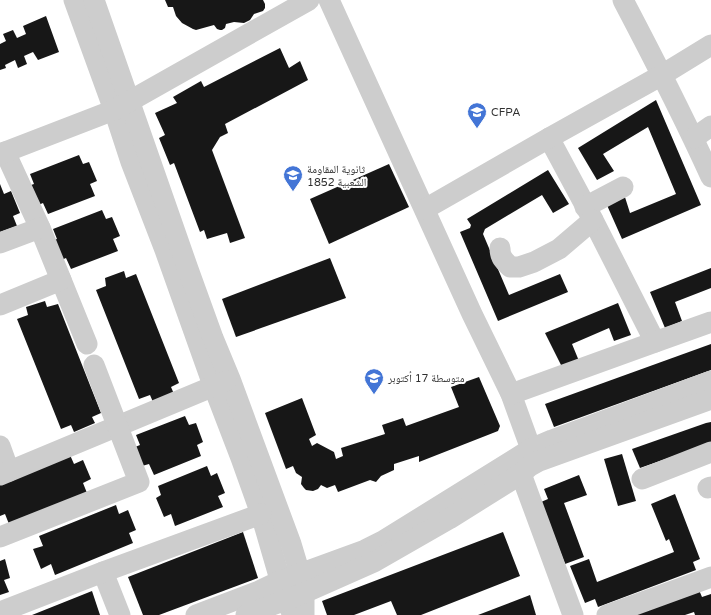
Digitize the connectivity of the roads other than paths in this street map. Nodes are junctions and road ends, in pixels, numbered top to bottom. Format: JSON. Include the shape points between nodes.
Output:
{"nodes":[{"id":1,"x":74,"y":0,"type":"edge"},
{"id":2,"x":94,"y":0,"type":"edge"},
{"id":3,"x":309,"y":0,"type":"edge"},
{"id":4,"x":330,"y":0,"type":"edge"},
{"id":5,"x":623,"y":0,"type":"edge"},
{"id":6,"x":711,"y":45,"type":"edge"},
{"id":7,"x":662,"y":74,"type":"junction"},
{"id":8,"x":121,"y":106,"type":"junction"},
{"id":9,"x":711,"y":126,"type":"edge"},
{"id":10,"x":549,"y":138,"type":"junction"},
{"id":11,"x":694,"y":138,"type":"junction"},
{"id":12,"x":2,"y":153,"type":"edge"},
{"id":13,"x":711,"y":177,"type":"edge"},
{"id":14,"x":623,"y":187,"type":"dead end"},
{"id":15,"x":425,"y":209,"type":"junction"},
{"id":16,"x":589,"y":213,"type":"junction"},
{"id":17,"x":40,"y":228,"type":"junction"},
{"id":18,"x":0,"y":243,"type":"edge"},
{"id":19,"x":500,"y":248,"type":"dead end"},
{"id":20,"x":61,"y":280,"type":"junction"},
{"id":21,"x":0,"y":305,"type":"edge"},
{"id":22,"x":711,"y":322,"type":"edge"},
{"id":23,"x":655,"y":342,"type":"junction"},
{"id":24,"x":87,"y":344,"type":"dead end"},
{"id":25,"x":94,"y":365,"type":"dead end"},
{"id":26,"x":711,"y":381,"type":"edge"},
{"id":27,"x":222,"y":382,"type":"junction"},
{"id":28,"x":511,"y":394,"type":"junction"},
{"id":29,"x":711,"y":399,"type":"edge"},
{"id":30,"x":118,"y":425,"type":"junction"},
{"id":31,"x":0,"y":446,"type":"edge"},
{"id":32,"x":711,"y":452,"type":"edge"},
{"id":33,"x":535,"y":455,"type":"junction"},
{"id":34,"x":5,"y":473,"type":"edge"},
{"id":35,"x":521,"y":474,"type":"junction"},
{"id":36,"x":642,"y":479,"type":"dead end"},
{"id":37,"x":261,"y":514,"type":"junction"},
{"id":38,"x":0,"y":537,"type":"edge"},
{"id":39,"x":103,"y":572,"type":"junction"},
{"id":40,"x":711,"y":576,"type":"edge"},
{"id":41,"x":293,"y":593,"type":"edge"},
{"id":42,"x":0,"y":612,"type":"edge"},
{"id":43,"x":120,"y":615,"type":"edge"},
{"id":44,"x":196,"y":615,"type":"edge"},
{"id":45,"x":246,"y":615,"type":"edge"},
{"id":46,"x":304,"y":615,"type":"edge"},
{"id":47,"x":573,"y":615,"type":"edge"},
{"id":48,"x":606,"y":615,"type":"edge"}],
"edges":[{"from":1,"to":8,"type":"street"},
{"from":2,"to":8,"type":"street"},
{"from":3,"to":8,"type":"street"},
{"from":4,"to":15,"type":"street"},
{"from":5,"to":7,"type":"street"},
{"from":6,"to":7,"type":"street"},
{"from":7,"to":10,"type":"street"},
{"from":7,"to":11,"type":"street"},
{"from":8,"to":12,"type":"street"},
{"from":8,"to":27,"type":"street","via":[[183,256],[213,338]]},
{"from":9,"to":11,"type":"street"},
{"from":10,"to":15,"type":"street"},
{"from":10,"to":16,"type":"street"},
{"from":11,"to":13,"type":"street"},
{"from":12,"to":17,"type":"street"},
{"from":14,"to":16,"type":"street"},
{"from":15,"to":28,"type":"street"},
{"from":16,"to":19,"type":"street","via":[[559,249],[534,262],[510,267],[503,260]]},
{"from":16,"to":23,"type":"street"},
{"from":17,"to":18,"type":"street"},
{"from":17,"to":20,"type":"street"},
{"from":20,"to":21,"type":"street"},
{"from":20,"to":24,"type":"street"},
{"from":22,"to":23,"type":"street"},
{"from":23,"to":28,"type":"street"},
{"from":25,"to":30,"type":"street"},
{"from":26,"to":33,"type":"street","via":[[552,440]]},
{"from":27,"to":30,"type":"street"},
{"from":27,"to":37,"type":"street"},
{"from":27,"to":41,"type":"street","via":[[291,544]]},
{"from":28,"to":33,"type":"street"},
{"from":29,"to":33,"type":"street"},
{"from":30,"to":34,"type":"street"},
{"from":30,"to":38,"type":"street","via":[[139,482]]},
{"from":31,"to":34,"type":"street"},
{"from":32,"to":36,"type":"street"},
{"from":33,"to":35,"type":"street"},
{"from":33,"to":41,"type":"street"},
{"from":35,"to":41,"type":"street","via":[[374,562]]},
{"from":35,"to":47,"type":"street"},
{"from":37,"to":39,"type":"street"},
{"from":37,"to":41,"type":"street"},
{"from":39,"to":42,"type":"street"},
{"from":39,"to":43,"type":"street"},
{"from":40,"to":48,"type":"street"},
{"from":41,"to":44,"type":"street","via":[[259,591]]},
{"from":41,"to":45,"type":"street"},
{"from":41,"to":46,"type":"street"}]}
